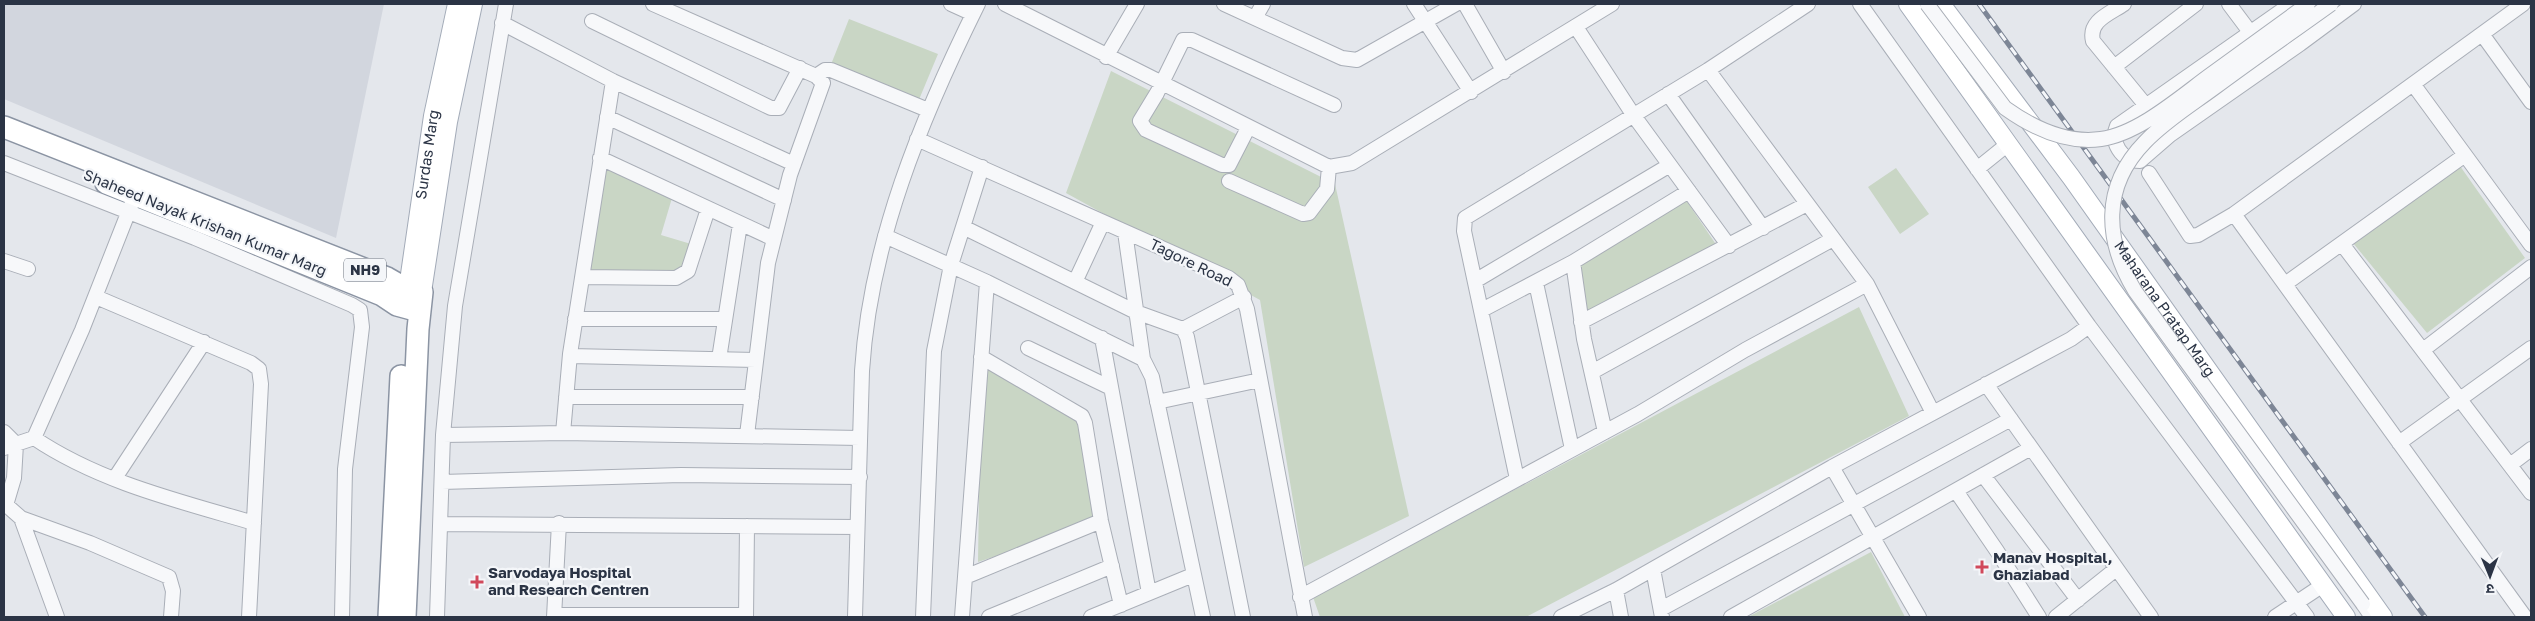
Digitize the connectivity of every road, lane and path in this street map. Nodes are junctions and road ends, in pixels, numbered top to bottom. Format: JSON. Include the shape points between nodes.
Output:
{"nodes":[{"id":1,"x":457,"y":4,"type":"edge"},
{"id":2,"x":474,"y":4,"type":"edge"},
{"id":3,"x":506,"y":4,"type":"edge"},
{"id":4,"x":654,"y":4,"type":"edge"},
{"id":5,"x":951,"y":4,"type":"edge"},
{"id":6,"x":1005,"y":4,"type":"edge"},
{"id":7,"x":1137,"y":4,"type":"edge"},
{"id":8,"x":1224,"y":4,"type":"edge"},
{"id":9,"x":1263,"y":4,"type":"edge"},
{"id":10,"x":1414,"y":4,"type":"edge"},
{"id":11,"x":1456,"y":4,"type":"edge"},
{"id":12,"x":1465,"y":4,"type":"edge"},
{"id":13,"x":1612,"y":4,"type":"edge"},
{"id":14,"x":1808,"y":4,"type":"edge"},
{"id":15,"x":1860,"y":4,"type":"edge"},
{"id":16,"x":1908,"y":4,"type":"edge"},
{"id":17,"x":1927,"y":4,"type":"edge"},
{"id":18,"x":1940,"y":4,"type":"edge"},
{"id":19,"x":2124,"y":4,"type":"edge"},
{"id":20,"x":2196,"y":4,"type":"edge"},
{"id":21,"x":2229,"y":4,"type":"edge"},
{"id":22,"x":2291,"y":4,"type":"edge"},
{"id":23,"x":2308,"y":4,"type":"edge"},
{"id":24,"x":2331,"y":4,"type":"edge"},
{"id":25,"x":2354,"y":4,"type":"edge"},
{"id":26,"x":2523,"y":4,"type":"edge"},
{"id":27,"x":976,"y":9,"type":"edge"},
{"id":28,"x":1255,"y":18,"type":"junction"},
{"id":29,"x":592,"y":20,"type":"dead end"},
{"id":30,"x":1427,"y":20,"type":"junction"},
{"id":31,"x":502,"y":23,"type":"junction"},
{"id":32,"x":1576,"y":28,"type":"junction"},
{"id":33,"x":2250,"y":32,"type":"junction"},
{"id":34,"x":2482,"y":34,"type":"junction"},
{"id":35,"x":1106,"y":57,"type":"junction"},
{"id":36,"x":800,"y":68,"type":"junction"},
{"id":37,"x":2114,"y":68,"type":"junction"},
{"id":38,"x":1708,"y":70,"type":"junction"},
{"id":39,"x":1504,"y":72,"type":"junction"},
{"id":40,"x":816,"y":76,"type":"junction"},
{"id":41,"x":613,"y":81,"type":"junction"},
{"id":42,"x":1163,"y":84,"type":"junction"},
{"id":43,"x":2413,"y":84,"type":"junction"},
{"id":44,"x":1471,"y":92,"type":"junction"},
{"id":45,"x":1668,"y":94,"type":"junction"},
{"id":46,"x":2013,"y":100,"type":"junction"},
{"id":47,"x":2531,"y":102,"type":"edge"},
{"id":48,"x":1334,"y":105,"type":"dead end"},
{"id":49,"x":2146,"y":106,"type":"junction"},
{"id":50,"x":928,"y":110,"type":"junction"},
{"id":51,"x":1634,"y":116,"type":"junction"},
{"id":52,"x":607,"y":117,"type":"junction"},
{"id":53,"x":1989,"y":118,"type":"junction"},
{"id":54,"x":4,"y":127,"type":"edge"},
{"id":55,"x":1248,"y":128,"type":"junction"},
{"id":56,"x":2170,"y":135,"type":"junction"},
{"id":57,"x":916,"y":139,"type":"junction"},
{"id":58,"x":4,"y":141,"type":"edge"},
{"id":59,"x":2008,"y":144,"type":"junction"},
{"id":60,"x":2465,"y":155,"type":"junction"},
{"id":61,"x":600,"y":158,"type":"junction"},
{"id":62,"x":4,"y":163,"type":"edge"},
{"id":63,"x":794,"y":164,"type":"junction"},
{"id":64,"x":1670,"y":165,"type":"junction"},
{"id":65,"x":1329,"y":167,"type":"junction"},
{"id":66,"x":982,"y":168,"type":"junction"},
{"id":67,"x":1977,"y":169,"type":"junction"},
{"id":68,"x":2149,"y":173,"type":"dead end"},
{"id":69,"x":1230,"y":181,"type":"dead end"},
{"id":70,"x":1689,"y":191,"type":"junction"},
{"id":71,"x":784,"y":200,"type":"junction"},
{"id":72,"x":132,"y":203,"type":"junction"},
{"id":73,"x":1807,"y":204,"type":"junction"},
{"id":74,"x":708,"y":209,"type":"junction"},
{"id":75,"x":2234,"y":214,"type":"junction"},
{"id":76,"x":1103,"y":222,"type":"junction"},
{"id":77,"x":740,"y":224,"type":"junction"},
{"id":78,"x":963,"y":227,"type":"junction"},
{"id":79,"x":1763,"y":228,"type":"junction"},
{"id":80,"x":1126,"y":232,"type":"junction"},
{"id":81,"x":885,"y":236,"type":"junction"},
{"id":82,"x":1833,"y":239,"type":"junction"},
{"id":83,"x":774,"y":240,"type":"junction"},
{"id":84,"x":2342,"y":244,"type":"junction"},
{"id":85,"x":2531,"y":245,"type":"edge"},
{"id":86,"x":1730,"y":246,"type":"junction"},
{"id":87,"x":4,"y":262,"type":"edge"},
{"id":88,"x":1573,"y":262,"type":"junction"},
{"id":89,"x":951,"y":265,"type":"junction"},
{"id":90,"x":2531,"y":267,"type":"edge"},
{"id":91,"x":28,"y":269,"type":"dead end"},
{"id":92,"x":582,"y":277,"type":"junction"},
{"id":93,"x":1475,"y":281,"type":"junction"},
{"id":94,"x":987,"y":282,"type":"junction"},
{"id":95,"x":1075,"y":282,"type":"junction"},
{"id":96,"x":1536,"y":283,"type":"junction"},
{"id":97,"x":1867,"y":284,"type":"junction"},
{"id":98,"x":2285,"y":284,"type":"junction"},
{"id":99,"x":368,"y":290,"type":"junction"},
{"id":100,"x":96,"y":297,"type":"junction"},
{"id":101,"x":1244,"y":297,"type":"junction"},
{"id":102,"x":414,"y":300,"type":"junction"},
{"id":103,"x":360,"y":310,"type":"junction"},
{"id":104,"x":1482,"y":310,"type":"junction"},
{"id":105,"x":1136,"y":312,"type":"junction"},
{"id":106,"x":575,"y":318,"type":"junction"},
{"id":107,"x":725,"y":319,"type":"junction"},
{"id":108,"x":1581,"y":322,"type":"junction"},
{"id":109,"x":2089,"y":326,"type":"junction"},
{"id":110,"x":1183,"y":329,"type":"junction"},
{"id":111,"x":1102,"y":338,"type":"junction"},
{"id":112,"x":204,"y":342,"type":"junction"},
{"id":113,"x":1028,"y":348,"type":"dead end"},
{"id":114,"x":2531,"y":348,"type":"edge"},
{"id":115,"x":2423,"y":350,"type":"junction"},
{"id":116,"x":570,"y":356,"type":"junction"},
{"id":117,"x":981,"y":358,"type":"junction"},
{"id":118,"x":719,"y":359,"type":"junction"},
{"id":119,"x":1143,"y":359,"type":"junction"},
{"id":120,"x":756,"y":360,"type":"junction"},
{"id":121,"x":1592,"y":372,"type":"junction"},
{"id":122,"x":1260,"y":380,"type":"junction"},
{"id":123,"x":1986,"y":384,"type":"junction"},
{"id":124,"x":1111,"y":388,"type":"junction"},
{"id":125,"x":1198,"y":394,"type":"junction"},
{"id":126,"x":566,"y":397,"type":"junction"},
{"id":127,"x":752,"y":397,"type":"junction"},
{"id":128,"x":2460,"y":399,"type":"junction"},
{"id":129,"x":1157,"y":402,"type":"junction"},
{"id":130,"x":1934,"y":413,"type":"junction"},
{"id":131,"x":2011,"y":419,"type":"junction"},
{"id":132,"x":4,"y":432,"type":"edge"},
{"id":133,"x":1605,"y":432,"type":"junction"},
{"id":134,"x":563,"y":434,"type":"junction"},
{"id":135,"x":443,"y":435,"type":"junction"},
{"id":136,"x":747,"y":436,"type":"junction"},
{"id":137,"x":34,"y":438,"type":"junction"},
{"id":138,"x":860,"y":438,"type":"junction"},
{"id":139,"x":2399,"y":443,"type":"junction"},
{"id":140,"x":10,"y":446,"type":"edge"},
{"id":141,"x":2032,"y":448,"type":"junction"},
{"id":142,"x":1572,"y":449,"type":"junction"},
{"id":143,"x":2531,"y":449,"type":"edge"},
{"id":144,"x":2510,"y":465,"type":"junction"},
{"id":145,"x":1832,"y":468,"type":"junction"},
{"id":146,"x":1983,"y":475,"type":"junction"},
{"id":147,"x":860,"y":477,"type":"junction"},
{"id":148,"x":115,"y":478,"type":"junction"},
{"id":149,"x":1517,"y":479,"type":"junction"},
{"id":150,"x":442,"y":482,"type":"junction"},
{"id":151,"x":1956,"y":491,"type":"junction"},
{"id":152,"x":2531,"y":493,"type":"edge"},
{"id":153,"x":5,"y":504,"type":"edge"},
{"id":154,"x":1854,"y":506,"type":"junction"},
{"id":155,"x":21,"y":518,"type":"junction"},
{"id":156,"x":1101,"y":521,"type":"junction"},
{"id":157,"x":254,"y":523,"type":"junction"},
{"id":158,"x":559,"y":523,"type":"junction"},
{"id":159,"x":440,"y":524,"type":"junction"},
{"id":160,"x":747,"y":526,"type":"junction"},
{"id":161,"x":857,"y":527,"type":"junction"},
{"id":162,"x":1873,"y":538,"type":"junction"},
{"id":163,"x":1112,"y":566,"type":"junction"},
{"id":164,"x":1653,"y":569,"type":"junction"},
{"id":165,"x":2116,"y":569,"type":"junction"},
{"id":166,"x":1193,"y":575,"type":"junction"},
{"id":167,"x":965,"y":577,"type":"junction"},
{"id":168,"x":2323,"y":585,"type":"junction"},
{"id":169,"x":1616,"y":590,"type":"junction"},
{"id":170,"x":1149,"y":594,"type":"junction"},
{"id":171,"x":1300,"y":597,"type":"junction"},
{"id":172,"x":2078,"y":600,"type":"junction"},
{"id":173,"x":2295,"y":602,"type":"junction"},
{"id":174,"x":1121,"y":605,"type":"junction"},
{"id":175,"x":1578,"y":613,"type":"edge"},
{"id":176,"x":1662,"y":613,"type":"edge"},
{"id":177,"x":554,"y":616,"type":"edge"},
{"id":178,"x":594,"y":616,"type":"edge"},
{"id":179,"x":631,"y":616,"type":"edge"},
{"id":180,"x":746,"y":616,"type":"edge"},
{"id":181,"x":1199,"y":616,"type":"edge"},
{"id":182,"x":57,"y":617,"type":"edge"},
{"id":183,"x":171,"y":617,"type":"edge"},
{"id":184,"x":249,"y":617,"type":"edge"},
{"id":185,"x":342,"y":617,"type":"edge"},
{"id":186,"x":389,"y":617,"type":"edge"},
{"id":187,"x":405,"y":617,"type":"edge"},
{"id":188,"x":437,"y":617,"type":"edge"},
{"id":189,"x":856,"y":617,"type":"edge"},
{"id":190,"x":923,"y":617,"type":"edge"},
{"id":191,"x":962,"y":617,"type":"edge"},
{"id":192,"x":989,"y":617,"type":"edge"},
{"id":193,"x":1091,"y":617,"type":"edge"},
{"id":194,"x":1243,"y":617,"type":"edge"},
{"id":195,"x":1305,"y":617,"type":"edge"},
{"id":196,"x":1561,"y":617,"type":"edge"},
{"id":197,"x":1621,"y":617,"type":"edge"},
{"id":198,"x":1731,"y":617,"type":"edge"},
{"id":199,"x":1919,"y":617,"type":"edge"},
{"id":200,"x":2039,"y":617,"type":"edge"},
{"id":201,"x":2056,"y":617,"type":"edge"},
{"id":202,"x":2151,"y":617,"type":"edge"},
{"id":203,"x":2275,"y":617,"type":"edge"},
{"id":204,"x":2307,"y":617,"type":"edge"},
{"id":205,"x":2346,"y":617,"type":"edge"},
{"id":206,"x":2372,"y":617,"type":"edge"},
{"id":207,"x":2384,"y":617,"type":"edge"},
{"id":208,"x":2525,"y":617,"type":"edge"}],
"edges":[{"from":1,"to":102,"type":"main road","name":"Surdas Marg","via":[[433,116]]},
{"from":2,"to":102,"type":"main road","name":"Surdas Marg"},
{"from":3,"to":31,"type":"street"},
{"from":4,"to":36,"type":"street"},
{"from":5,"to":27,"type":"street"},
{"from":6,"to":35,"type":"street"},
{"from":7,"to":35,"type":"street"},
{"from":8,"to":28,"type":"street"},
{"from":9,"to":28,"type":"street"},
{"from":10,"to":30,"type":"street"},
{"from":11,"to":30,"type":"street"},
{"from":12,"to":39,"type":"street"},
{"from":13,"to":32,"type":"street"},
{"from":14,"to":38,"type":"street"},
{"from":15,"to":67,"type":"street"},
{"from":16,"to":53,"type":"main road","name":"Maharana Pratap Marg"},
{"from":17,"to":23,"type":"street","bridge":true,"via":[[2005,108],[2020,119],[2053,134],[2090,140],[2115,136],[2146,120]]},
{"from":18,"to":46,"type":"main road","name":"Maharana Pratap Marg"},
{"from":19,"to":37,"type":"street","via":[[2094,24],[2091,32],[2093,40]]},
{"from":20,"to":37,"type":"street"},
{"from":21,"to":33,"type":"street"},
{"from":22,"to":33,"type":"street"},
{"from":24,"to":206,"type":"street","bridge":true,"via":[[2145,141],[2126,165],[2120,179],[2112,215],[2112,235],[2116,254],[2135,291]]},
{"from":25,"to":56,"type":"street"},
{"from":26,"to":34,"type":"street"},
{"from":27,"to":50,"type":"street"},
{"from":28,"to":30,"type":"street","via":[[1349,60],[1366,57]]},
{"from":29,"to":36,"type":"street","via":[[771,108],[780,108]]},
{"from":30,"to":44,"type":"street"},
{"from":31,"to":41,"type":"street"},
{"from":31,"to":135,"type":"street","via":[[455,306]]},
{"from":32,"to":39,"type":"street"},
{"from":32,"to":51,"type":"street"},
{"from":33,"to":49,"type":"street"},
{"from":34,"to":43,"type":"street"},
{"from":34,"to":47,"type":"street"},
{"from":35,"to":42,"type":"street"},
{"from":36,"to":40,"type":"street"},
{"from":37,"to":49,"type":"street"},
{"from":38,"to":45,"type":"street"},
{"from":38,"to":73,"type":"street"},
{"from":39,"to":44,"type":"street"},
{"from":40,"to":50,"type":"street","via":[[831,70]]},
{"from":40,"to":63,"type":"street","via":[[821,79],[822,89]]},
{"from":41,"to":52,"type":"street"},
{"from":41,"to":63,"type":"street"},
{"from":42,"to":48,"type":"street","via":[[1181,43],[1187,39]]},
{"from":42,"to":55,"type":"street"},
{"from":42,"to":55,"type":"street","via":[[1140,120],[1146,130],[1211,162],[1229,165]]},
{"from":43,"to":60,"type":"street"},
{"from":43,"to":75,"type":"street"},
{"from":44,"to":65,"type":"street","via":[[1352,163]]},
{"from":45,"to":51,"type":"street"},
{"from":45,"to":79,"type":"street"},
{"from":46,"to":53,"type":"main road"},
{"from":46,"to":207,"type":"main road","name":"Maharana Pratap Marg"},
{"from":49,"to":56,"type":"street"},
{"from":49,"to":56,"type":"street","via":[[2117,126],[2114,132],[2118,149],[2134,161],[2140,161]]},
{"from":50,"to":57,"type":"street"},
{"from":51,"to":64,"type":"street"},
{"from":51,"to":93,"type":"street","via":[[1465,218],[1464,232]]},
{"from":52,"to":61,"type":"street"},
{"from":52,"to":71,"type":"street"},
{"from":53,"to":59,"type":"main road","name":"Maharana Pratap Marg"},
{"from":54,"to":102,"type":"highway","number":"NH9","via":[[387,278]]},
{"from":55,"to":65,"type":"street"},
{"from":57,"to":66,"type":"street","name":"Tagore Road"},
{"from":57,"to":81,"type":"street"},
{"from":58,"to":72,"type":"highway","name":"Shaheed Nayak Krishan Kumar Marg"},
{"from":59,"to":67,"type":"street"},
{"from":59,"to":168,"type":"main road","name":"Maharana Pratap Marg"},
{"from":60,"to":84,"type":"street"},
{"from":60,"to":85,"type":"street"},
{"from":61,"to":74,"type":"street"},
{"from":61,"to":92,"type":"street"},
{"from":62,"to":72,"type":"street"},
{"from":63,"to":71,"type":"street"},
{"from":64,"to":70,"type":"street"},
{"from":64,"to":93,"type":"street"},
{"from":65,"to":69,"type":"street","via":[[1326,189],[1308,213],[1303,214]]},
{"from":66,"to":76,"type":"street","name":"Tagore Road"},
{"from":66,"to":78,"type":"street"},
{"from":67,"to":109,"type":"street"},
{"from":68,"to":75,"type":"street","via":[[2190,236],[2198,235]]},
{"from":70,"to":86,"type":"street"},
{"from":70,"to":88,"type":"street"},
{"from":71,"to":83,"type":"street"},
{"from":72,"to":99,"type":"highway","name":"Shaheed Nayak Krishan Kumar Marg"},
{"from":72,"to":100,"type":"street"},
{"from":72,"to":103,"type":"street"},
{"from":73,"to":79,"type":"street"},
{"from":73,"to":82,"type":"street"},
{"from":74,"to":77,"type":"street"},
{"from":74,"to":92,"type":"street","via":[[688,271],[682,276]]},
{"from":75,"to":98,"type":"street"},
{"from":76,"to":80,"type":"street","name":"Tagore Road"},
{"from":76,"to":95,"type":"street"},
{"from":77,"to":83,"type":"street"},
{"from":77,"to":107,"type":"street"},
{"from":78,"to":89,"type":"street"},
{"from":78,"to":95,"type":"street"},
{"from":79,"to":86,"type":"street"},
{"from":80,"to":101,"type":"street","name":"Tagore Road","via":[[1229,278],[1238,285]]},
{"from":80,"to":105,"type":"street"},
{"from":81,"to":89,"type":"street"},
{"from":81,"to":138,"type":"street","via":[[864,339]]},
{"from":82,"to":97,"type":"street"},
{"from":82,"to":121,"type":"street"},
{"from":83,"to":120,"type":"street","via":[[768,262]]},
{"from":84,"to":98,"type":"street"},
{"from":84,"to":115,"type":"street"},
{"from":86,"to":108,"type":"street"},
{"from":87,"to":91,"type":"street"},
{"from":88,"to":96,"type":"street"},
{"from":88,"to":108,"type":"street"},
{"from":89,"to":94,"type":"street"},
{"from":89,"to":190,"type":"street","via":[[932,367]]},
{"from":90,"to":115,"type":"street"},
{"from":92,"to":106,"type":"street"},
{"from":93,"to":104,"type":"street"},
{"from":94,"to":111,"type":"street"},
{"from":94,"to":117,"type":"street"},
{"from":95,"to":105,"type":"street"},
{"from":96,"to":104,"type":"street"},
{"from":96,"to":142,"type":"street"},
{"from":97,"to":130,"type":"street"},
{"from":97,"to":133,"type":"street"},
{"from":98,"to":139,"type":"street"},
{"from":99,"to":102,"type":"highway","name":"Shaheed Nayak Krishan Kumar Marg"},
{"from":99,"to":103,"type":"street"},
{"from":100,"to":112,"type":"street"},
{"from":100,"to":137,"type":"street"},
{"from":101,"to":110,"type":"street"},
{"from":101,"to":122,"type":"street","name":"Tagore Road"},
{"from":102,"to":186,"type":"highway"},
{"from":102,"to":187,"type":"highway"},
{"from":103,"to":185,"type":"street","via":[[362,327],[345,469]]},
{"from":104,"to":149,"type":"street"},
{"from":105,"to":110,"type":"street"},
{"from":105,"to":119,"type":"street"},
{"from":106,"to":107,"type":"street"},
{"from":106,"to":116,"type":"street"},
{"from":107,"to":118,"type":"street"},
{"from":108,"to":121,"type":"street"},
{"from":109,"to":123,"type":"street"},
{"from":109,"to":173,"type":"street"},
{"from":110,"to":125,"type":"street"},
{"from":111,"to":119,"type":"street"},
{"from":111,"to":124,"type":"street"},
{"from":112,"to":148,"type":"street"},
{"from":112,"to":157,"type":"street","via":[[259,369]]},
{"from":113,"to":124,"type":"street"},
{"from":114,"to":128,"type":"street"},
{"from":115,"to":128,"type":"street"},
{"from":116,"to":118,"type":"street"},
{"from":116,"to":126,"type":"street"},
{"from":117,"to":156,"type":"street","via":[[1082,416]]},
{"from":117,"to":167,"type":"street"},
{"from":118,"to":120,"type":"street"},
{"from":119,"to":129,"type":"street","via":[[1152,377]]},
{"from":120,"to":127,"type":"street"},
{"from":121,"to":133,"type":"street"},
{"from":122,"to":125,"type":"street"},
{"from":122,"to":171,"type":"street","name":"Tagore Road"},
{"from":123,"to":130,"type":"street"},
{"from":123,"to":131,"type":"street"},
{"from":124,"to":170,"type":"street"},
{"from":125,"to":129,"type":"street"},
{"from":125,"to":194,"type":"street"},
{"from":126,"to":127,"type":"street"},
{"from":126,"to":134,"type":"street"},
{"from":127,"to":136,"type":"street"},
{"from":128,"to":139,"type":"street"},
{"from":128,"to":144,"type":"street"},
{"from":129,"to":166,"type":"street"},
{"from":130,"to":145,"type":"street"},
{"from":131,"to":141,"type":"street"},
{"from":131,"to":154,"type":"street"},
{"from":132,"to":140,"type":"street"},
{"from":133,"to":142,"type":"street"},
{"from":134,"to":135,"type":"street"},
{"from":134,"to":136,"type":"street"},
{"from":135,"to":150,"type":"street"},
{"from":136,"to":138,"type":"street"},
{"from":137,"to":140,"type":"street"},
{"from":137,"to":148,"type":"street","via":[[62,457]]},
{"from":138,"to":147,"type":"street"},
{"from":139,"to":208,"type":"street"},
{"from":140,"to":153,"type":"street","via":[[14,478]]},
{"from":141,"to":146,"type":"street"},
{"from":141,"to":165,"type":"street"},
{"from":142,"to":149,"type":"street"},
{"from":143,"to":144,"type":"street"},
{"from":144,"to":152,"type":"street"},
{"from":145,"to":154,"type":"street"},
{"from":145,"to":164,"type":"street"},
{"from":146,"to":151,"type":"street"},
{"from":146,"to":172,"type":"street"},
{"from":147,"to":150,"type":"street","via":[[681,475]]},
{"from":147,"to":161,"type":"street"},
{"from":148,"to":157,"type":"street"},
{"from":149,"to":171,"type":"street"},
{"from":150,"to":159,"type":"street"},
{"from":151,"to":162,"type":"street"},
{"from":151,"to":200,"type":"street"},
{"from":153,"to":155,"type":"street"},
{"from":154,"to":162,"type":"street"},
{"from":154,"to":176,"type":"street"},
{"from":155,"to":182,"type":"street"},
{"from":155,"to":183,"type":"street","via":[[169,577],[173,591]]},
{"from":156,"to":163,"type":"street"},
{"from":156,"to":167,"type":"street"},
{"from":157,"to":184,"type":"street"},
{"from":158,"to":159,"type":"street"},
{"from":158,"to":160,"type":"street"},
{"from":158,"to":177,"type":"street"},
{"from":159,"to":188,"type":"street"},
{"from":160,"to":161,"type":"street"},
{"from":160,"to":180,"type":"street"},
{"from":161,"to":189,"type":"street"},
{"from":162,"to":198,"type":"street"},
{"from":162,"to":199,"type":"street"},
{"from":163,"to":174,"type":"street"},
{"from":163,"to":192,"type":"street"},
{"from":164,"to":169,"type":"street"},
{"from":164,"to":176,"type":"street"},
{"from":165,"to":172,"type":"street"},
{"from":165,"to":202,"type":"street"},
{"from":166,"to":170,"type":"street"},
{"from":166,"to":181,"type":"street"},
{"from":167,"to":191,"type":"street"},
{"from":168,"to":173,"type":"street"},
{"from":168,"to":205,"type":"main road","name":"Maharana Pratap Marg"},
{"from":169,"to":175,"type":"street"},
{"from":169,"to":197,"type":"street"},
{"from":170,"to":174,"type":"street"},
{"from":171,"to":195,"type":"street","name":"Tagore Road"},
{"from":172,"to":201,"type":"street"},
{"from":173,"to":203,"type":"street"},
{"from":173,"to":204,"type":"street"},
{"from":174,"to":193,"type":"street"},
{"from":175,"to":196,"type":"street"},
{"from":177,"to":178,"type":"street"},
{"from":178,"to":179,"type":"street"},
{"from":179,"to":180,"type":"street"}]}
